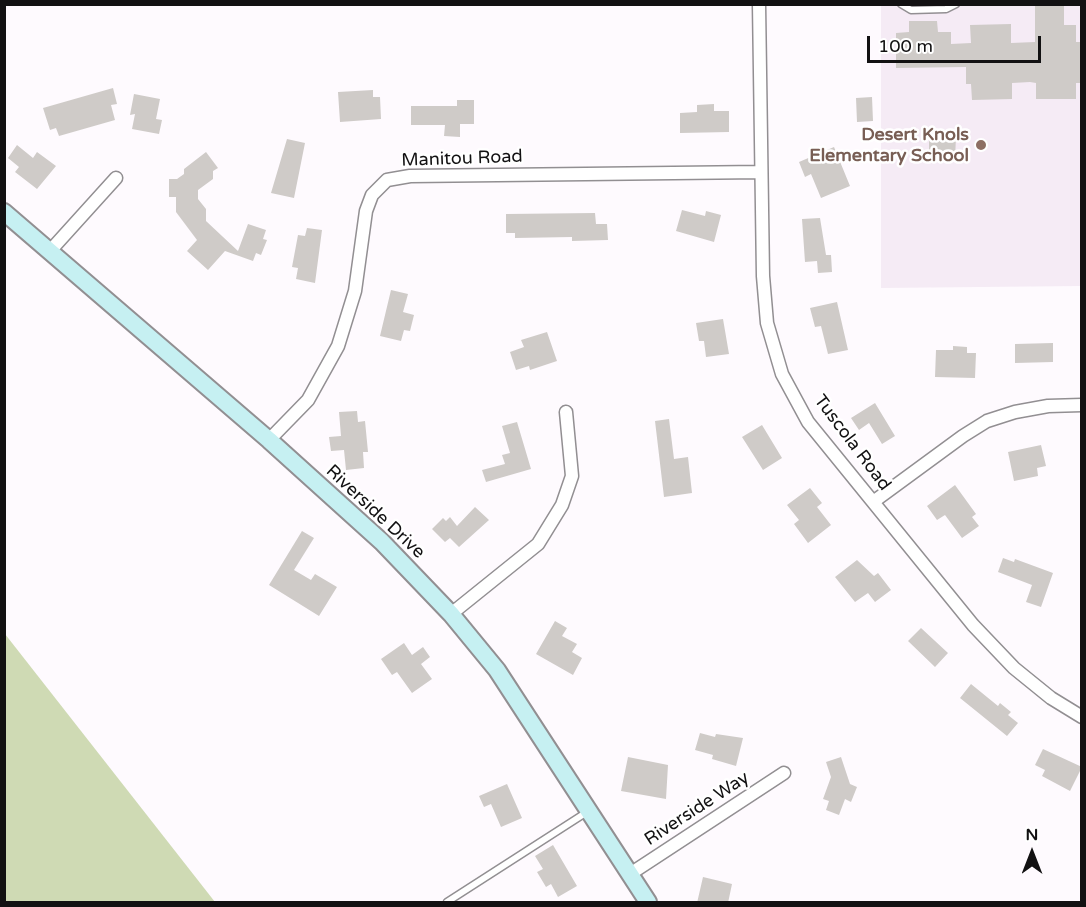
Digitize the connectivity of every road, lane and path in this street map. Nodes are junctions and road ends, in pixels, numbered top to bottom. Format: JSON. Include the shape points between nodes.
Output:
{"nodes":[{"id":1,"x":759,"y":4,"type":"edge"},
{"id":2,"x":901,"y":4,"type":"edge"},
{"id":3,"x":956,"y":4,"type":"edge"},
{"id":4,"x":935,"y":7,"type":"edge"},
{"id":5,"x":761,"y":172,"type":"junction"},
{"id":6,"x":116,"y":178,"type":"dead end"},
{"id":7,"x":4,"y":212,"type":"edge"},
{"id":8,"x":50,"y":251,"type":"junction"},
{"id":9,"x":1082,"y":405,"type":"edge"},
{"id":10,"x":566,"y":412,"type":"dead end"},
{"id":11,"x":269,"y":440,"type":"junction"},
{"id":12,"x":873,"y":502,"type":"junction"},
{"id":13,"x":451,"y":614,"type":"junction"},
{"id":14,"x":1082,"y":717,"type":"edge"},
{"id":15,"x":784,"y":773,"type":"dead end"},
{"id":16,"x":590,"y":810,"type":"junction"},
{"id":17,"x":630,"y":874,"type":"junction"},
{"id":18,"x":447,"y":903,"type":"edge"},
{"id":19,"x":648,"y":903,"type":"edge"}],
"edges":[{"from":1,"to":5,"type":"street","name":"Tuscola Road"},
{"from":2,"to":4,"type":"lane","via":[[911,10]]},
{"from":3,"to":4,"type":"lane","via":[[946,9]]},
{"from":5,"to":11,"type":"street","name":"Manitou Road","via":[[410,176],[387,180],[372,195],[366,211],[355,291],[338,346],[308,400]]},
{"from":5,"to":12,"type":"street","name":"Tuscola Road","via":[[767,323],[782,374],[808,422]]},
{"from":6,"to":8,"type":"street"},
{"from":7,"to":8,"type":"street","name":"Riverside Drive"},
{"from":8,"to":11,"type":"street","name":"Riverside Drive"},
{"from":9,"to":12,"type":"street","via":[[1048,406],[987,421]]},
{"from":10,"to":13,"type":"street","via":[[572,476],[562,505],[538,544]]},
{"from":11,"to":13,"type":"street","name":"Riverside Drive","via":[[382,542]]},
{"from":12,"to":14,"type":"street","name":"Tuscola Road","via":[[1014,668]]},
{"from":13,"to":16,"type":"street","name":"Riverside Drive","via":[[496,670]]},
{"from":15,"to":17,"type":"street","name":"Riverside Way"},
{"from":16,"to":17,"type":"street","name":"Riverside Drive"},
{"from":16,"to":18,"type":"lane"},
{"from":17,"to":19,"type":"street","name":"Riverside Drive"}]}
